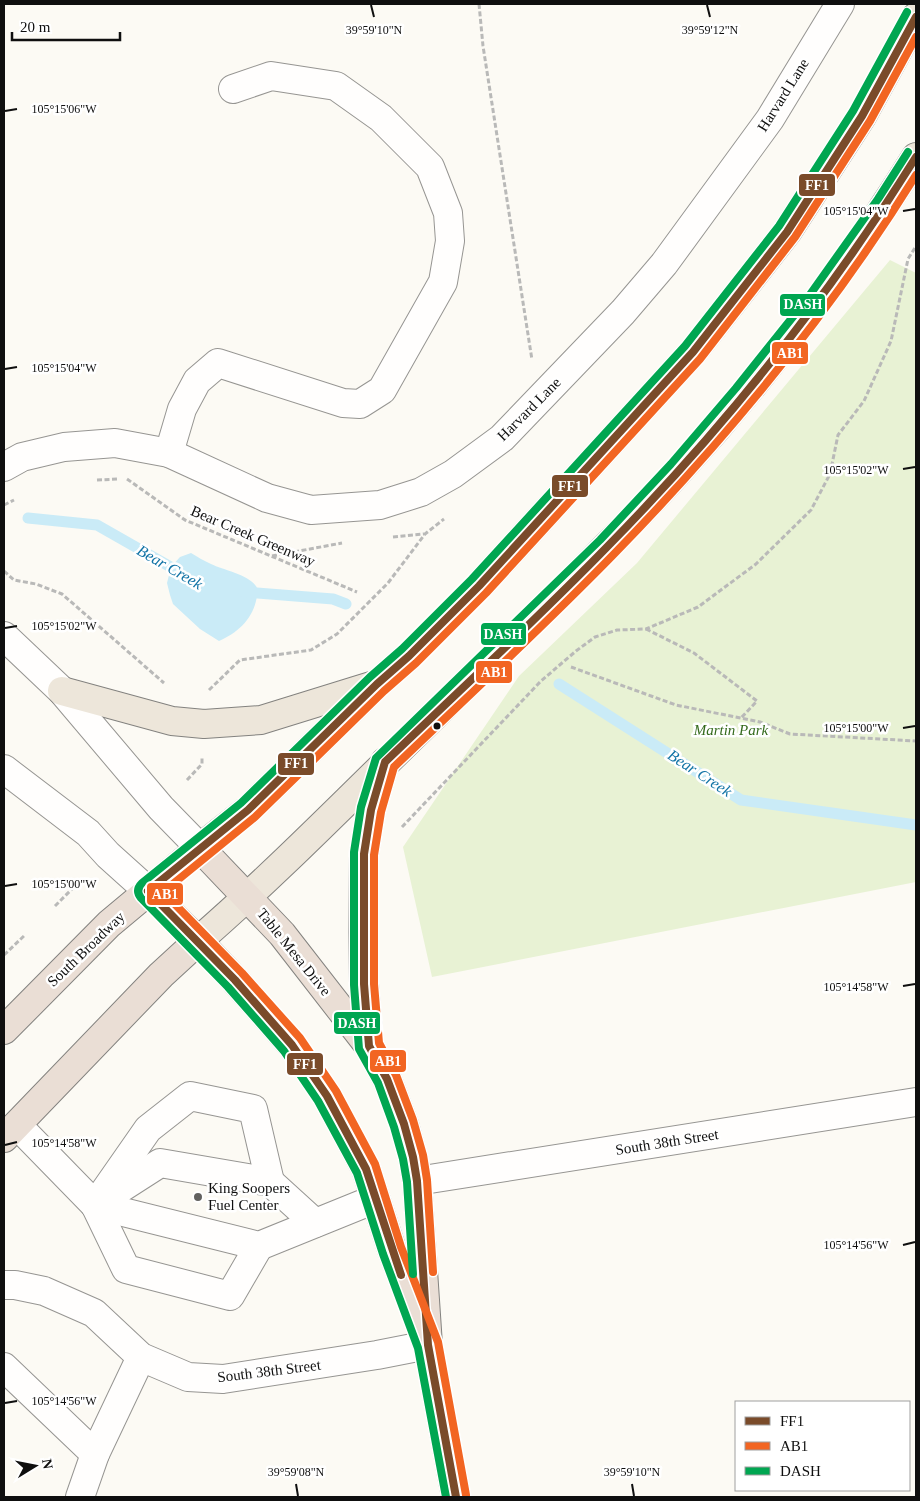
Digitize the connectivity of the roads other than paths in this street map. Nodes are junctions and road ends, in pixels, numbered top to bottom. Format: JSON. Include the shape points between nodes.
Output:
{"nodes":[{"id":1,"x":840,"y":4,"type":"edge"},
{"id":2,"x":916,"y":17,"type":"edge"},
{"id":3,"x":233,"y":89,"type":"dead end"},
{"id":4,"x":916,"y":157,"type":"edge"},
{"id":5,"x":169,"y":453,"type":"junction"},
{"id":6,"x":4,"y":467,"type":"edge"},
{"id":7,"x":4,"y":636,"type":"edge"},
{"id":8,"x":377,"y":684,"type":"junction"},
{"id":9,"x":62,"y":691,"type":"junction"},
{"id":10,"x":385,"y":762,"type":"junction"},
{"id":11,"x":4,"y":769,"type":"edge"},
{"id":12,"x":200,"y":848,"type":"junction"},
{"id":13,"x":148,"y":891,"type":"junction"},
{"id":14,"x":249,"y":897,"type":"junction"},
{"id":15,"x":198,"y":942,"type":"junction"},
{"id":16,"x":4,"y":1030,"type":"edge"},
{"id":17,"x":369,"y":1046,"type":"junction"},
{"id":18,"x":916,"y":1102,"type":"edge"},
{"id":19,"x":11,"y":1131,"type":"edge"},
{"id":20,"x":417,"y":1181,"type":"junction"},
{"id":21,"x":270,"y":1182,"type":"junction"},
{"id":22,"x":375,"y":1199,"type":"junction"},
{"id":23,"x":95,"y":1205,"type":"junction"},
{"id":24,"x":315,"y":1223,"type":"junction"},
{"id":25,"x":259,"y":1246,"type":"junction"},
{"id":26,"x":4,"y":1286,"type":"edge"},
{"id":27,"x":428,"y":1346,"type":"junction"},
{"id":28,"x":140,"y":1357,"type":"junction"},
{"id":29,"x":4,"y":1367,"type":"edge"},
{"id":30,"x":95,"y":1454,"type":"junction"},
{"id":31,"x":80,"y":1497,"type":"edge"},
{"id":32,"x":456,"y":1497,"type":"edge"}],
"edges":[{"from":1,"to":5,"type":"street","name":"Harvard Lane","via":[[770,119],[664,264],[623,312],[502,438],[454,474],[421,492],[380,505],[311,510],[267,498]]},
{"from":2,"to":8,"type":"main road","name":"South Broadway","via":[[862,116],[787,232],[693,352],[479,586]]},
{"from":3,"to":5,"type":"street","via":[[271,76],[336,86],[351,96],[381,118],[430,167],[448,213],[450,241],[442,282],[382,390],[360,404],[343,403],[218,363],[197,381],[182,409]]},
{"from":4,"to":10,"type":"main road","via":[[886,205],[812,308],[678,471],[533,620]]},
{"from":5,"to":6,"type":"street","name":"Harvard Lane","via":[[116,443],[64,447],[22,457]]},
{"from":7,"to":9,"type":"street","name":"Table Mesa Drive"},
{"from":8,"to":9,"type":"main road","via":[[261,720],[204,724],[172,721]]},
{"from":8,"to":12,"type":"main road","name":"South Broadway","via":[[248,810]]},
{"from":9,"to":12,"type":"street","name":"Table Mesa Drive","via":[[161,808]]},
{"from":10,"to":14,"type":"main road"},
{"from":10,"to":17,"type":"highway","via":[[371,810],[364,854],[363,966]]},
{"from":11,"to":13,"type":"street","name":"Table Mesa Drive","via":[[88,834]]},
{"from":12,"to":13,"type":"highway","name":"South Broadway"},
{"from":12,"to":14,"type":"highway","name":"Table Mesa Drive"},
{"from":13,"to":15,"type":"main road","name":"Table Mesa Drive"},
{"from":13,"to":16,"type":"highway","name":"South Broadway","via":[[109,924]]},
{"from":14,"to":15,"type":"main road"},
{"from":14,"to":17,"type":"highway","name":"Table Mesa Drive"},
{"from":15,"to":19,"type":"highway","via":[[161,975]]},
{"from":15,"to":22,"type":"highway","name":"Table Mesa Drive","via":[[292,1045],[327,1096],[366,1169]]},
{"from":17,"to":20,"type":"highway","name":"Table Mesa Drive","via":[[387,1079],[404,1124]]},
{"from":18,"to":20,"type":"street","name":"South 38th Street"},
{"from":19,"to":23,"type":"street"},
{"from":20,"to":27,"type":"highway","name":"Table Mesa Drive"},
{"from":21,"to":23,"type":"street","via":[[160,1163]]},
{"from":21,"to":23,"type":"street","via":[[253,1109],[190,1096],[148,1129]]},
{"from":21,"to":24,"type":"street"},
{"from":22,"to":24,"type":"street"},
{"from":22,"to":27,"type":"highway","name":"Table Mesa Drive"},
{"from":23,"to":25,"type":"street"},
{"from":23,"to":25,"type":"street","via":[[126,1269],[230,1296]]},
{"from":24,"to":25,"type":"street"},
{"from":26,"to":28,"type":"street","name":"South 38th Street","via":[[44,1291],[94,1313]]},
{"from":27,"to":28,"type":"street","name":"South 38th Street","via":[[223,1379],[188,1377]]},
{"from":27,"to":32,"type":"highway","name":"Table Mesa Drive"},
{"from":28,"to":30,"type":"street"},
{"from":29,"to":30,"type":"street"},
{"from":30,"to":31,"type":"street"}]}
